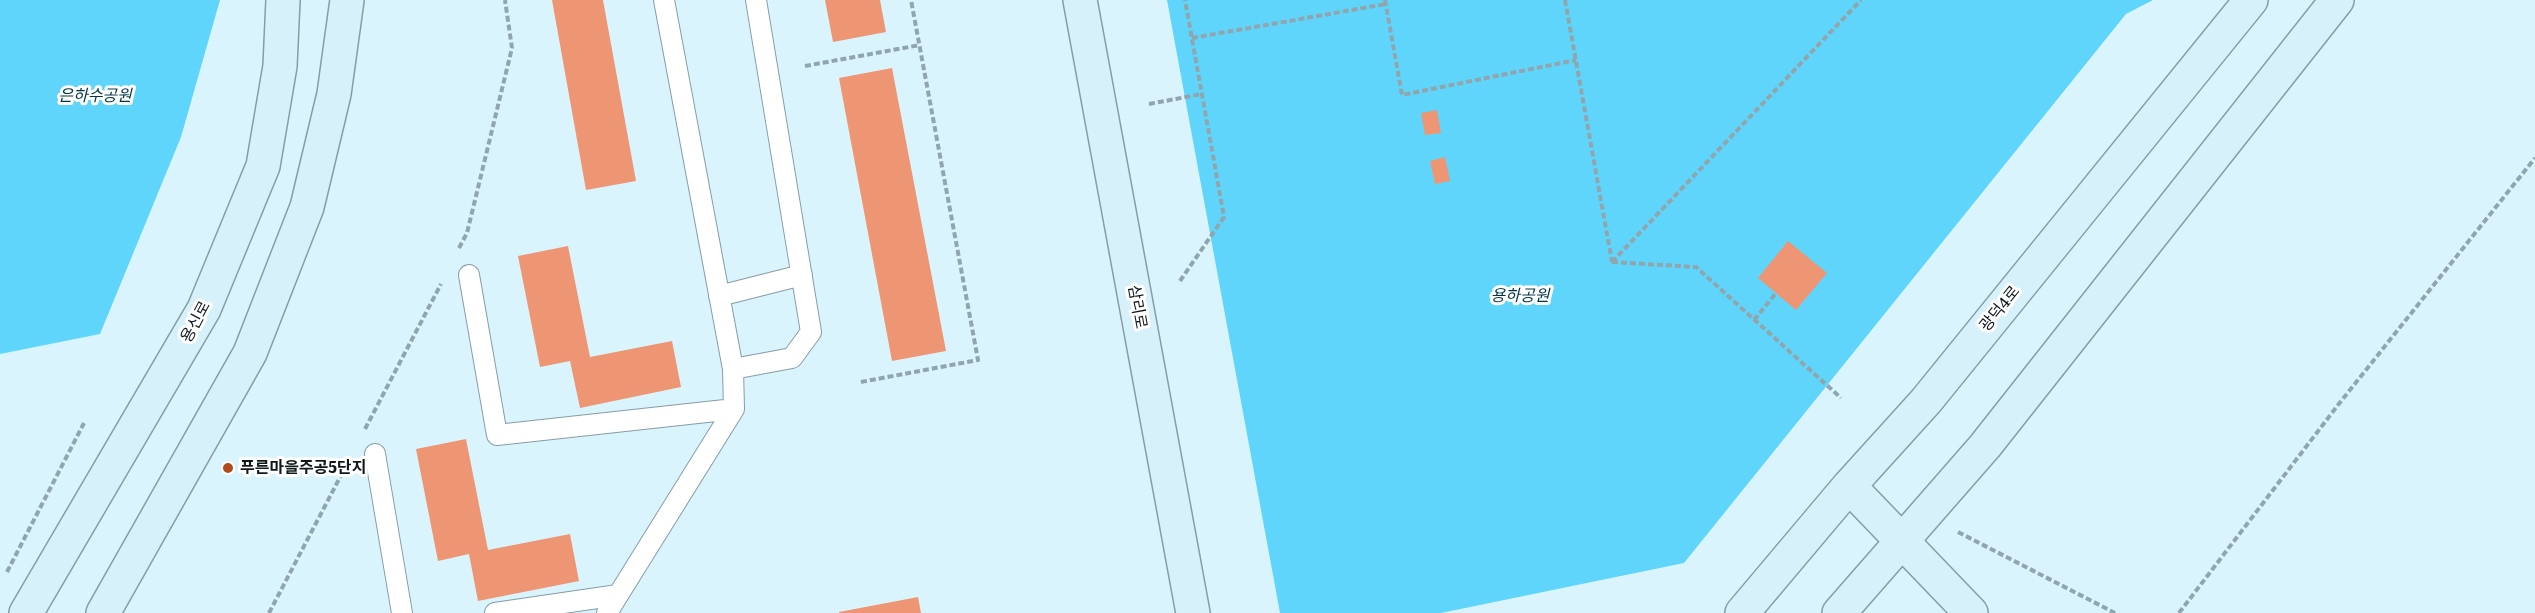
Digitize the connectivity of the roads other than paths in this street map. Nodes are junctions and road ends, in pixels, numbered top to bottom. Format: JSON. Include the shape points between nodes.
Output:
{"nodes":[{"id":1,"x":283,"y":0,"type":"edge"},
{"id":2,"x":347,"y":0,"type":"edge"},
{"id":3,"x":664,"y":0,"type":"edge"},
{"id":4,"x":756,"y":0,"type":"edge"},
{"id":5,"x":1080,"y":0,"type":"edge"},
{"id":6,"x":2251,"y":0,"type":"edge"},
{"id":7,"x":2337,"y":0,"type":"edge"},
{"id":8,"x":469,"y":275,"type":"dead end"},
{"id":9,"x":802,"y":275,"type":"junction"},
{"id":10,"x":719,"y":296,"type":"junction"},
{"id":11,"x":733,"y":369,"type":"junction"},
{"id":12,"x":734,"y":409,"type":"junction"},
{"id":13,"x":375,"y":454,"type":"dead end"},
{"id":14,"x":1849,"y":486,"type":"junction"},
{"id":15,"x":1902,"y":542,"type":"junction"},
{"id":16,"x":618,"y":595,"type":"junction"},
{"id":17,"x":26,"y":613,"type":"edge"},
{"id":18,"x":103,"y":613,"type":"edge"},
{"id":19,"x":402,"y":613,"type":"edge"},
{"id":20,"x":495,"y":613,"type":"edge"},
{"id":21,"x":607,"y":613,"type":"edge"},
{"id":22,"x":1193,"y":613,"type":"edge"},
{"id":23,"x":1743,"y":613,"type":"edge"},
{"id":24,"x":1839,"y":613,"type":"edge"},
{"id":25,"x":1971,"y":613,"type":"edge"}],
"edges":[{"from":1,"to":17,"type":"main road","name":"용신로","via":[[280,66],[263,166],[204,309]]},
{"from":2,"to":18,"type":"main road","via":[[334,94],[307,207],[250,353]]},
{"from":3,"to":10,"type":"lane"},
{"from":4,"to":9,"type":"lane"},
{"from":5,"to":22,"type":"main road","name":"삼리로"},
{"from":6,"to":14,"type":"main road","name":"광덕4로","via":[[1926,401]]},
{"from":7,"to":15,"type":"main road","via":[[1985,446]]},
{"from":8,"to":12,"type":"lane","via":[[497,435]]},
{"from":9,"to":10,"type":"lane"},
{"from":9,"to":11,"type":"lane","via":[[811,332],[792,358]]},
{"from":10,"to":11,"type":"lane"},
{"from":11,"to":12,"type":"lane"},
{"from":12,"to":16,"type":"lane"},
{"from":13,"to":19,"type":"lane"},
{"from":14,"to":15,"type":"main road"},
{"from":14,"to":23,"type":"main road","name":"광덕4로"},
{"from":15,"to":24,"type":"main road"},
{"from":15,"to":25,"type":"main road"},
{"from":16,"to":20,"type":"lane"},
{"from":16,"to":21,"type":"lane"}]}
